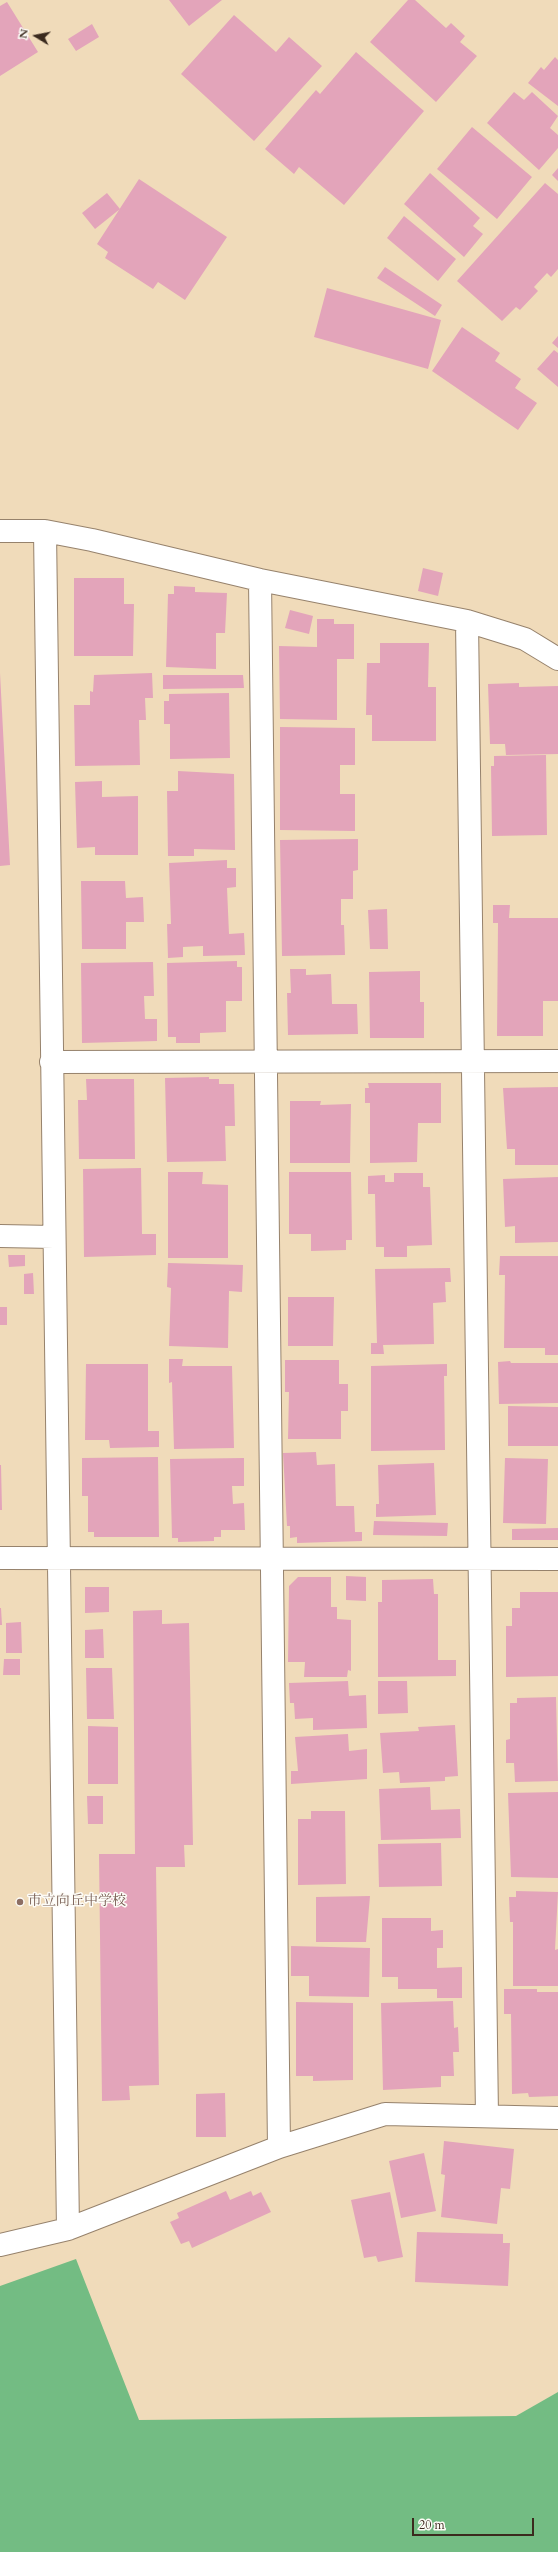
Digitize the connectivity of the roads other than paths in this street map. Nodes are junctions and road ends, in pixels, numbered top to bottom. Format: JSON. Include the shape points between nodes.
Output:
{"nodes":[{"id":1,"x":0,"y":531,"type":"edge"},
{"id":2,"x":45,"y":531,"type":"junction"},
{"id":3,"x":260,"y":580,"type":"junction"},
{"id":4,"x":467,"y":621,"type":"junction"},
{"id":5,"x":558,"y":659,"type":"edge"},
{"id":6,"x":472,"y":1061,"type":"junction"},
{"id":7,"x":558,"y":1061,"type":"edge"},
{"id":8,"x":51,"y":1062,"type":"junction"},
{"id":9,"x":265,"y":1062,"type":"junction"},
{"id":10,"x":0,"y":1236,"type":"edge"},
{"id":11,"x":54,"y":1237,"type":"junction"},
{"id":12,"x":0,"y":1558,"type":"edge"},
{"id":13,"x":480,"y":1559,"type":"junction"},
{"id":14,"x":558,"y":1559,"type":"edge"},
{"id":15,"x":58,"y":1560,"type":"junction"},
{"id":16,"x":272,"y":1560,"type":"junction"},
{"id":17,"x":486,"y":2116,"type":"junction"},
{"id":18,"x":558,"y":2118,"type":"edge"},
{"id":19,"x":279,"y":2146,"type":"junction"},
{"id":20,"x":68,"y":2229,"type":"junction"},
{"id":21,"x":0,"y":2245,"type":"edge"}],
"edges":[{"from":1,"to":2,"type":"street"},
{"from":2,"to":3,"type":"street"},
{"from":2,"to":8,"type":"street"},
{"from":3,"to":4,"type":"street"},
{"from":3,"to":9,"type":"street"},
{"from":4,"to":5,"type":"street","via":[[525,639]]},
{"from":4,"to":6,"type":"street"},
{"from":6,"to":7,"type":"street"},
{"from":6,"to":9,"type":"street"},
{"from":6,"to":13,"type":"street"},
{"from":8,"to":9,"type":"street"},
{"from":8,"to":11,"type":"street"},
{"from":9,"to":16,"type":"street"},
{"from":10,"to":11,"type":"street"},
{"from":11,"to":15,"type":"street"},
{"from":12,"to":15,"type":"street"},
{"from":13,"to":14,"type":"street"},
{"from":13,"to":16,"type":"street"},
{"from":13,"to":17,"type":"street"},
{"from":15,"to":16,"type":"street"},
{"from":15,"to":20,"type":"street"},
{"from":16,"to":19,"type":"street"},
{"from":17,"to":18,"type":"street"},
{"from":17,"to":19,"type":"street","via":[[385,2114]]},
{"from":19,"to":20,"type":"street"},
{"from":20,"to":21,"type":"street"}]}
